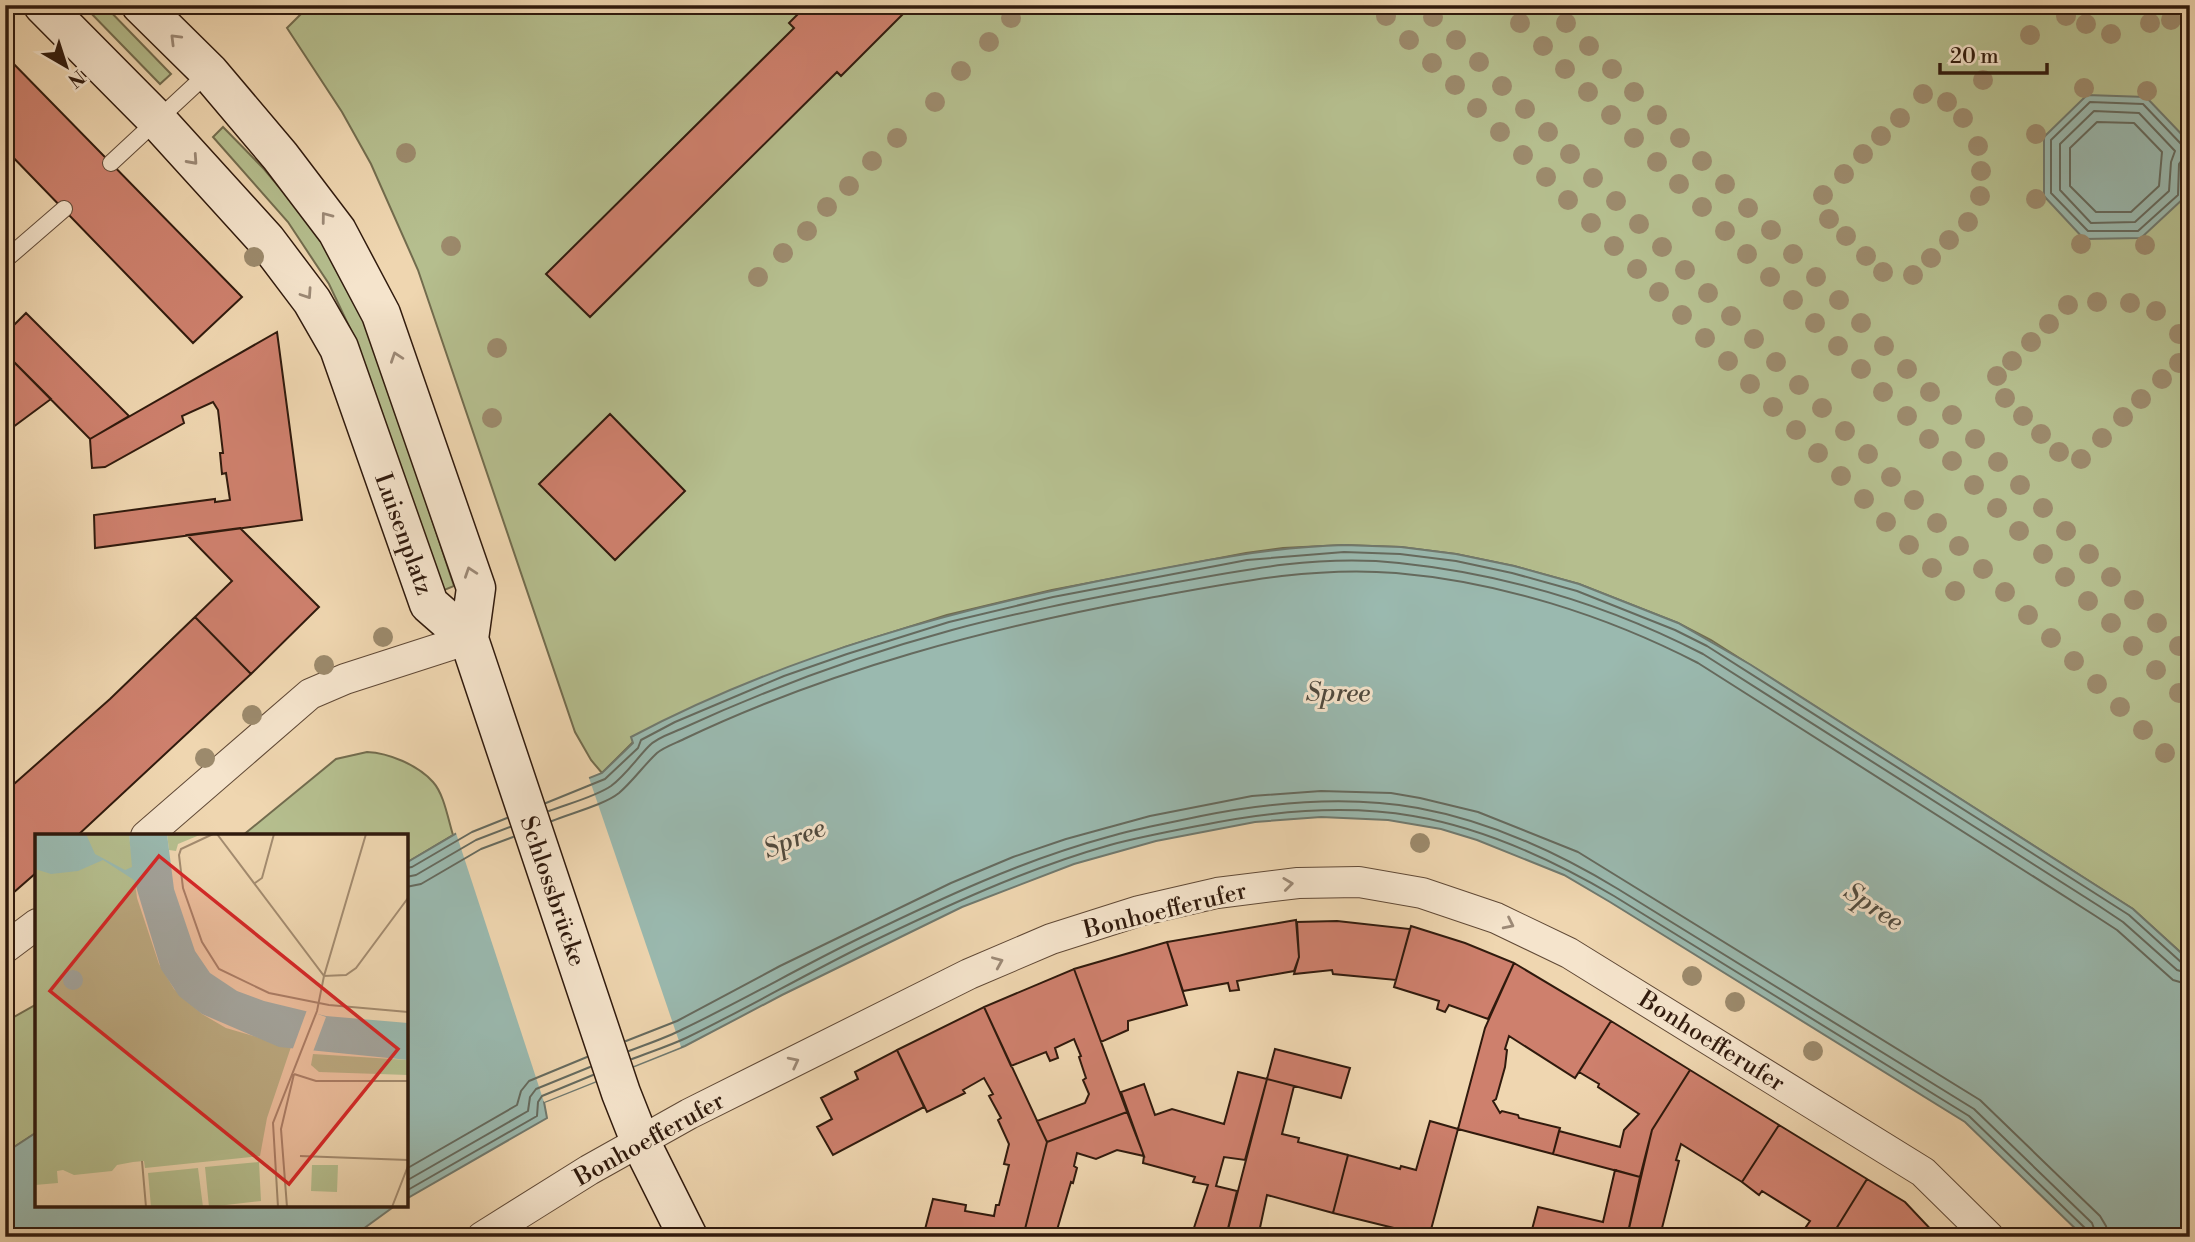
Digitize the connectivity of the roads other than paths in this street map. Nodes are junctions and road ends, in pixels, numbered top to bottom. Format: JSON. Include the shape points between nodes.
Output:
{"nodes":[{"id":1,"x":43,"y":5,"type":"edge"},
{"id":2,"x":141,"y":5,"type":"edge"},
{"id":3,"x":209,"y":72,"type":"junction"},
{"id":4,"x":157,"y":120,"type":"junction"},
{"id":5,"x":111,"y":163,"type":"dead end"},
{"id":6,"x":64,"y":209,"type":"dead end"},
{"id":7,"x":5,"y":260,"type":"edge"},
{"id":8,"x":469,"y":639,"type":"junction"},
{"id":9,"x":148,"y":834,"type":"edge"},
{"id":10,"x":35,"y":926,"type":"edge"},
{"id":11,"x":5,"y":948,"type":"edge"},
{"id":12,"x":640,"y":1141,"type":"junction"},
{"id":13,"x":482,"y":1237,"type":"edge"},
{"id":14,"x":688,"y":1237,"type":"edge"},
{"id":15,"x":1989,"y":1237,"type":"edge"}],
"edges":[{"from":1,"to":4,"type":"main road","name":"Luisenplatz"},
{"from":3,"to":2,"type":"main road","name":"Luisenplatz","one_way":true},
{"from":3,"to":4,"type":"lane"},
{"from":8,"to":3,"type":"main road","name":"Luisenplatz","one_way":true,"via":[[476,588],[381,314],[337,232]]},
{"from":4,"to":5,"type":"lane"},
{"from":4,"to":8,"type":"main road","name":"Luisenplatz","one_way":true,"via":[[266,240],[313,302],[339,348],[429,604]]},
{"from":6,"to":7,"type":"lane"},
{"from":8,"to":9,"type":"street","via":[[310,694]]},
{"from":8,"to":12,"type":"main road","name":"Schlossbrücke"},
{"from":10,"to":11,"type":"street"},
{"from":12,"to":13,"type":"street","name":"Bonhoefferufer"},
{"from":12,"to":14,"type":"main road","name":"Schlossbrücke"},
{"from":12,"to":15,"type":"street","name":"Bonhoefferufer","one_way":true,"via":[[957,980],[1052,939],[1139,911],[1217,893],[1298,883],[1359,882],[1422,893],[1496,918],[1569,953],[1923,1172]]}]}
